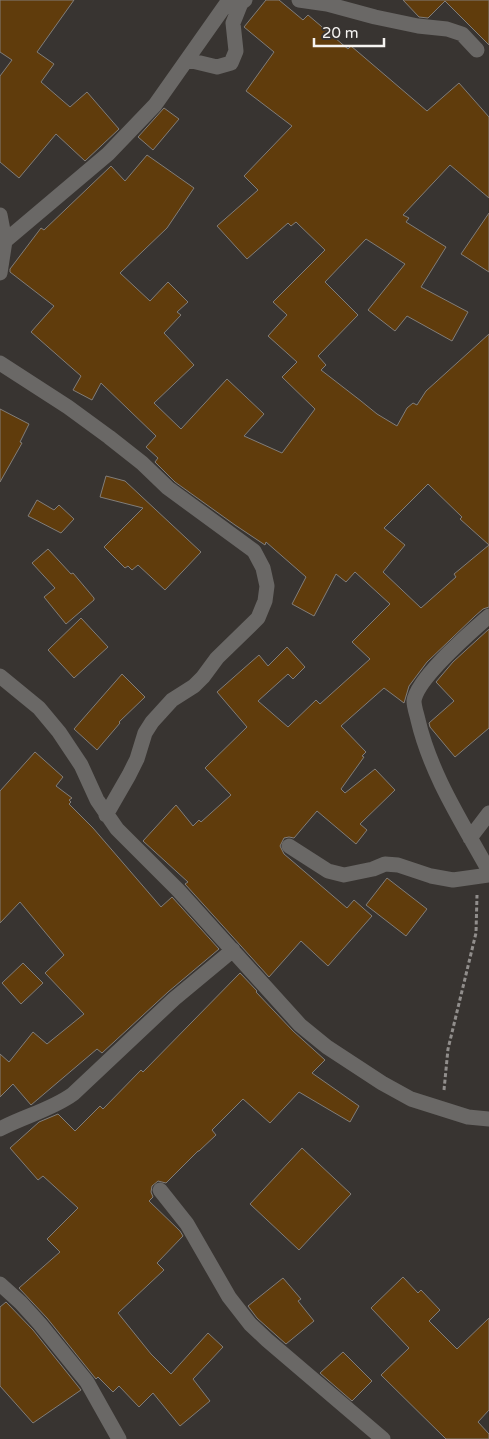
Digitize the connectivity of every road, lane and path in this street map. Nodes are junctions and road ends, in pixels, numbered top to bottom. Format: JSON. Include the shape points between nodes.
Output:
{"nodes":[{"id":1,"x":229,"y":0,"type":"edge"},
{"id":2,"x":245,"y":0,"type":"edge"},
{"id":3,"x":299,"y":0,"type":"edge"},
{"id":4,"x":477,"y":50,"type":"dead end"},
{"id":5,"x":188,"y":60,"type":"junction"},
{"id":6,"x":0,"y":215,"type":"edge"},
{"id":7,"x":5,"y":240,"type":"junction"},
{"id":8,"x":1,"y":263,"type":"edge"},
{"id":9,"x":0,"y":363,"type":"edge"},
{"id":10,"x":489,"y":616,"type":"edge"},
{"id":11,"x":0,"y":676,"type":"edge"},
{"id":12,"x":489,"y":813,"type":"edge"},
{"id":13,"x":106,"y":815,"type":"junction"},
{"id":14,"x":470,"y":838,"type":"junction"},
{"id":15,"x":289,"y":846,"type":"dead end"},
{"id":16,"x":485,"y":874,"type":"edge"},
{"id":17,"x":233,"y":950,"type":"junction"},
{"id":18,"x":446,"y":1110,"type":"junction"},
{"id":19,"x":489,"y":1119,"type":"edge"},
{"id":20,"x":0,"y":1129,"type":"edge"},
{"id":21,"x":160,"y":1190,"type":"dead end"},
{"id":22,"x":0,"y":1284,"type":"edge"},
{"id":23,"x":119,"y":1439,"type":"edge"},
{"id":24,"x":383,"y":1439,"type":"edge"}],
"edges":[{"from":1,"to":5,"type":"street"},
{"from":2,"to":5,"type":"street","via":[[233,23],[236,51],[231,62],[217,67]]},
{"from":3,"to":4,"type":"street","via":[[447,29],[462,34]]},
{"from":5,"to":7,"type":"street","via":[[155,105],[108,154]]},
{"from":6,"to":7,"type":"street"},
{"from":7,"to":8,"type":"street"},
{"from":9,"to":13,"type":"street","via":[[110,437],[168,488],[254,551],[263,568],[267,586],[258,618],[194,686],[172,700],[152,722],[144,733],[126,782]]},
{"from":10,"to":14,"type":"street","via":[[429,674],[414,701],[429,757]]},
{"from":11,"to":13,"type":"street","via":[[39,708],[59,732]]},
{"from":12,"to":14,"type":"street"},
{"from":13,"to":17,"type":"street"},
{"from":14,"to":16,"type":"street"},
{"from":15,"to":16,"type":"street","via":[[328,871],[344,875],[385,864],[453,880]]},
{"from":16,"to":18,"type":"path","via":[[476,933],[448,1049],[444,1084]]},
{"from":17,"to":18,"type":"street","via":[[300,1025],[327,1047],[411,1099]]},
{"from":17,"to":20,"type":"street","via":[[174,999],[73,1094],[58,1104]]},
{"from":18,"to":19,"type":"street"},
{"from":21,"to":24,"type":"street","via":[[187,1224],[229,1297],[250,1324]]},
{"from":22,"to":23,"type":"street","via":[[33,1317],[87,1382]]}]}
